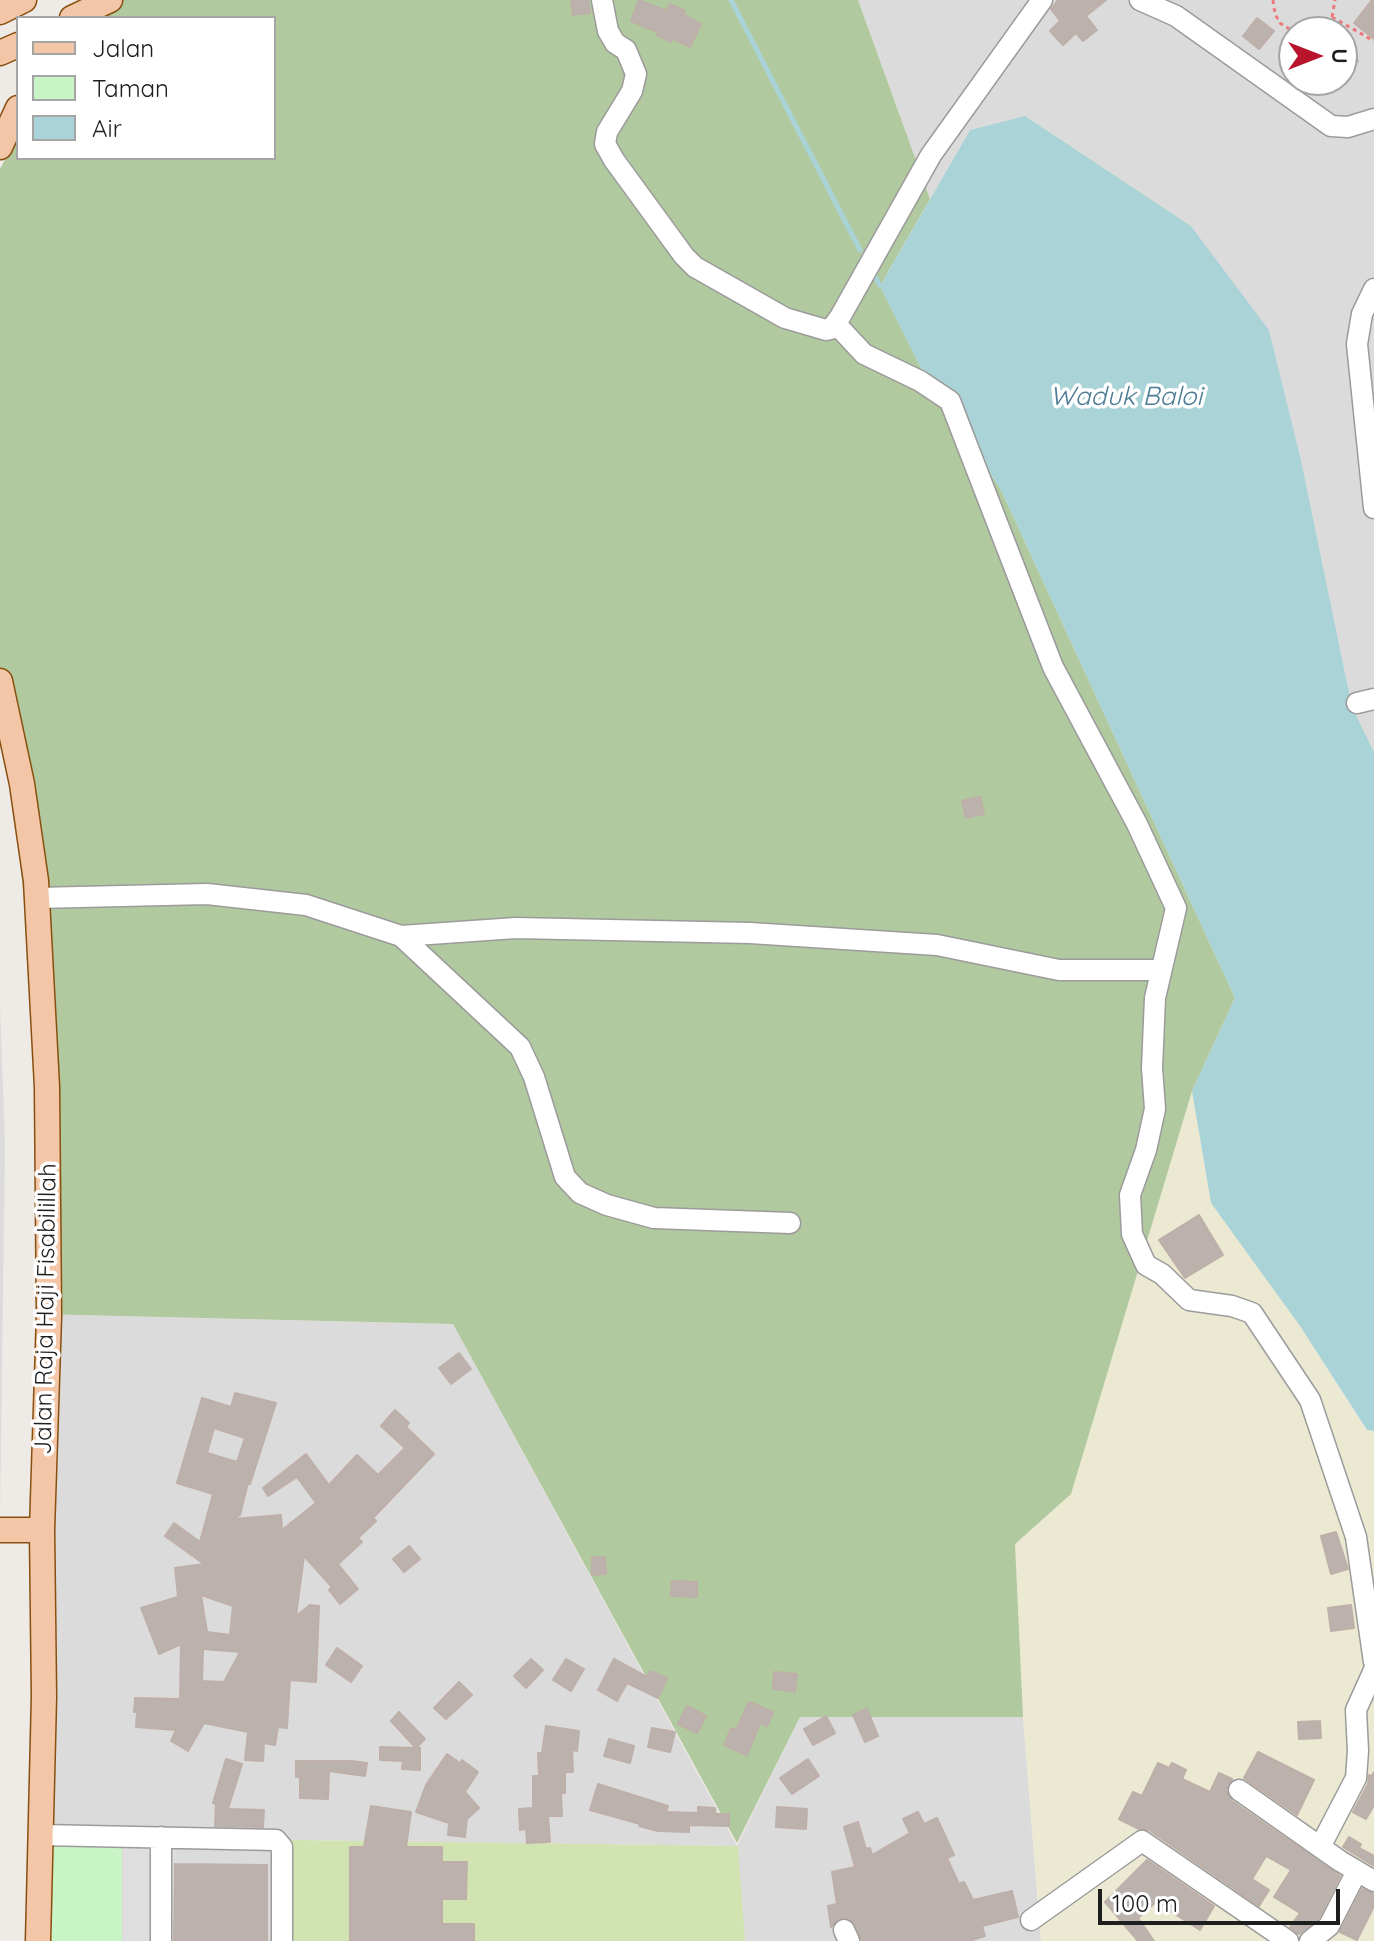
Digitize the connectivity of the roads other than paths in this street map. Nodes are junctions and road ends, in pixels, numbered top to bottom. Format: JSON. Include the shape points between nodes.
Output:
{"nodes":[{"id":1,"x":24,"y":0,"type":"edge"},
{"id":2,"x":110,"y":0,"type":"edge"},
{"id":3,"x":602,"y":0,"type":"edge"},
{"id":4,"x":1042,"y":0,"type":"edge"},
{"id":5,"x":1140,"y":0,"type":"edge"},
{"id":6,"x":0,"y":12,"type":"edge"},
{"id":7,"x":79,"y":16,"type":"edge"},
{"id":8,"x":16,"y":112,"type":"edge"},
{"id":9,"x":1374,"y":119,"type":"edge"},
{"id":10,"x":0,"y":147,"type":"edge"},
{"id":11,"x":1374,"y":289,"type":"edge"},
{"id":12,"x":836,"y":324,"type":"junction"},
{"id":13,"x":1372,"y":457,"type":"edge"},
{"id":14,"x":1374,"y":508,"type":"edge"},
{"id":15,"x":0,"y":681,"type":"edge"},
{"id":16,"x":37,"y":898,"type":"junction"},
{"id":17,"x":401,"y":936,"type":"junction"},
{"id":18,"x":1161,"y":970,"type":"junction"},
{"id":19,"x":790,"y":1223,"type":"dead end"},
{"id":20,"x":0,"y":1530,"type":"edge"},
{"id":21,"x":42,"y":1530,"type":"junction"},
{"id":22,"x":1374,"y":1662,"type":"edge"},
{"id":23,"x":1374,"y":1670,"type":"edge"},
{"id":24,"x":1239,"y":1790,"type":"dead end"},
{"id":25,"x":42,"y":1835,"type":"junction"},
{"id":26,"x":161,"y":1837,"type":"junction"},
{"id":27,"x":1320,"y":1847,"type":"junction"},
{"id":28,"x":1366,"y":1876,"type":"edge"},
{"id":29,"x":1031,"y":1920,"type":"dead end"},
{"id":30,"x":38,"y":1941,"type":"edge"},
{"id":31,"x":161,"y":1941,"type":"edge"},
{"id":32,"x":282,"y":1941,"type":"edge"},
{"id":33,"x":1288,"y":1941,"type":"edge"},
{"id":34,"x":1310,"y":1941,"type":"edge"}],
"edges":[{"from":1,"to":6,"type":"main road"},
{"from":2,"to":7,"type":"main road"},
{"from":3,"to":12,"type":"street","via":[[608,31],[626,50],[636,74],[632,91],[607,132],[605,144],[614,160],[695,267],[785,318],[826,330]]},
{"from":4,"to":12,"type":"street","via":[[931,155]]},
{"from":5,"to":9,"type":"street","via":[[1176,16],[1331,126]]},
{"from":8,"to":10,"type":"main road"},
{"from":11,"to":13,"type":"street","via":[[1362,314],[1357,344]]},
{"from":12,"to":18,"type":"street","via":[[864,354],[950,401],[1053,667],[1176,908]]},
{"from":13,"to":14,"type":"street"},
{"from":15,"to":16,"type":"main road","name":"Jalan Raja Haji Fisabilillah","via":[[22,784]]},
{"from":16,"to":17,"type":"street","via":[[221,896],[306,905]]},
{"from":16,"to":21,"type":"main road","name":"Jalan Raja Haji Fisabilillah","via":[[49,1171]]},
{"from":17,"to":18,"type":"street","via":[[516,928],[750,933],[937,945],[1059,970]]},
{"from":17,"to":19,"type":"street","via":[[520,1047],[565,1177],[580,1193],[654,1218]]},
{"from":18,"to":22,"type":"street","via":[[1153,1040],[1155,1109],[1130,1195],[1132,1234],[1146,1265],[1189,1300],[1252,1313],[1310,1400],[1356,1537]]},
{"from":20,"to":21,"type":"main road"},
{"from":21,"to":25,"type":"main road","name":"Jalan Raja Haji Fisabilillah"},
{"from":23,"to":27,"type":"street","via":[[1356,1710],[1356,1778]]},
{"from":24,"to":27,"type":"street"},
{"from":25,"to":26,"type":"street"},
{"from":25,"to":30,"type":"main road","name":"Jalan Raja Haji Fisabilillah"},
{"from":26,"to":31,"type":"street"},
{"from":26,"to":32,"type":"street","via":[[279,1842]]},
{"from":27,"to":28,"type":"street"},
{"from":28,"to":34,"type":"street","via":[[1329,1926]]},
{"from":29,"to":33,"type":"street","via":[[1142,1841]]}]}
